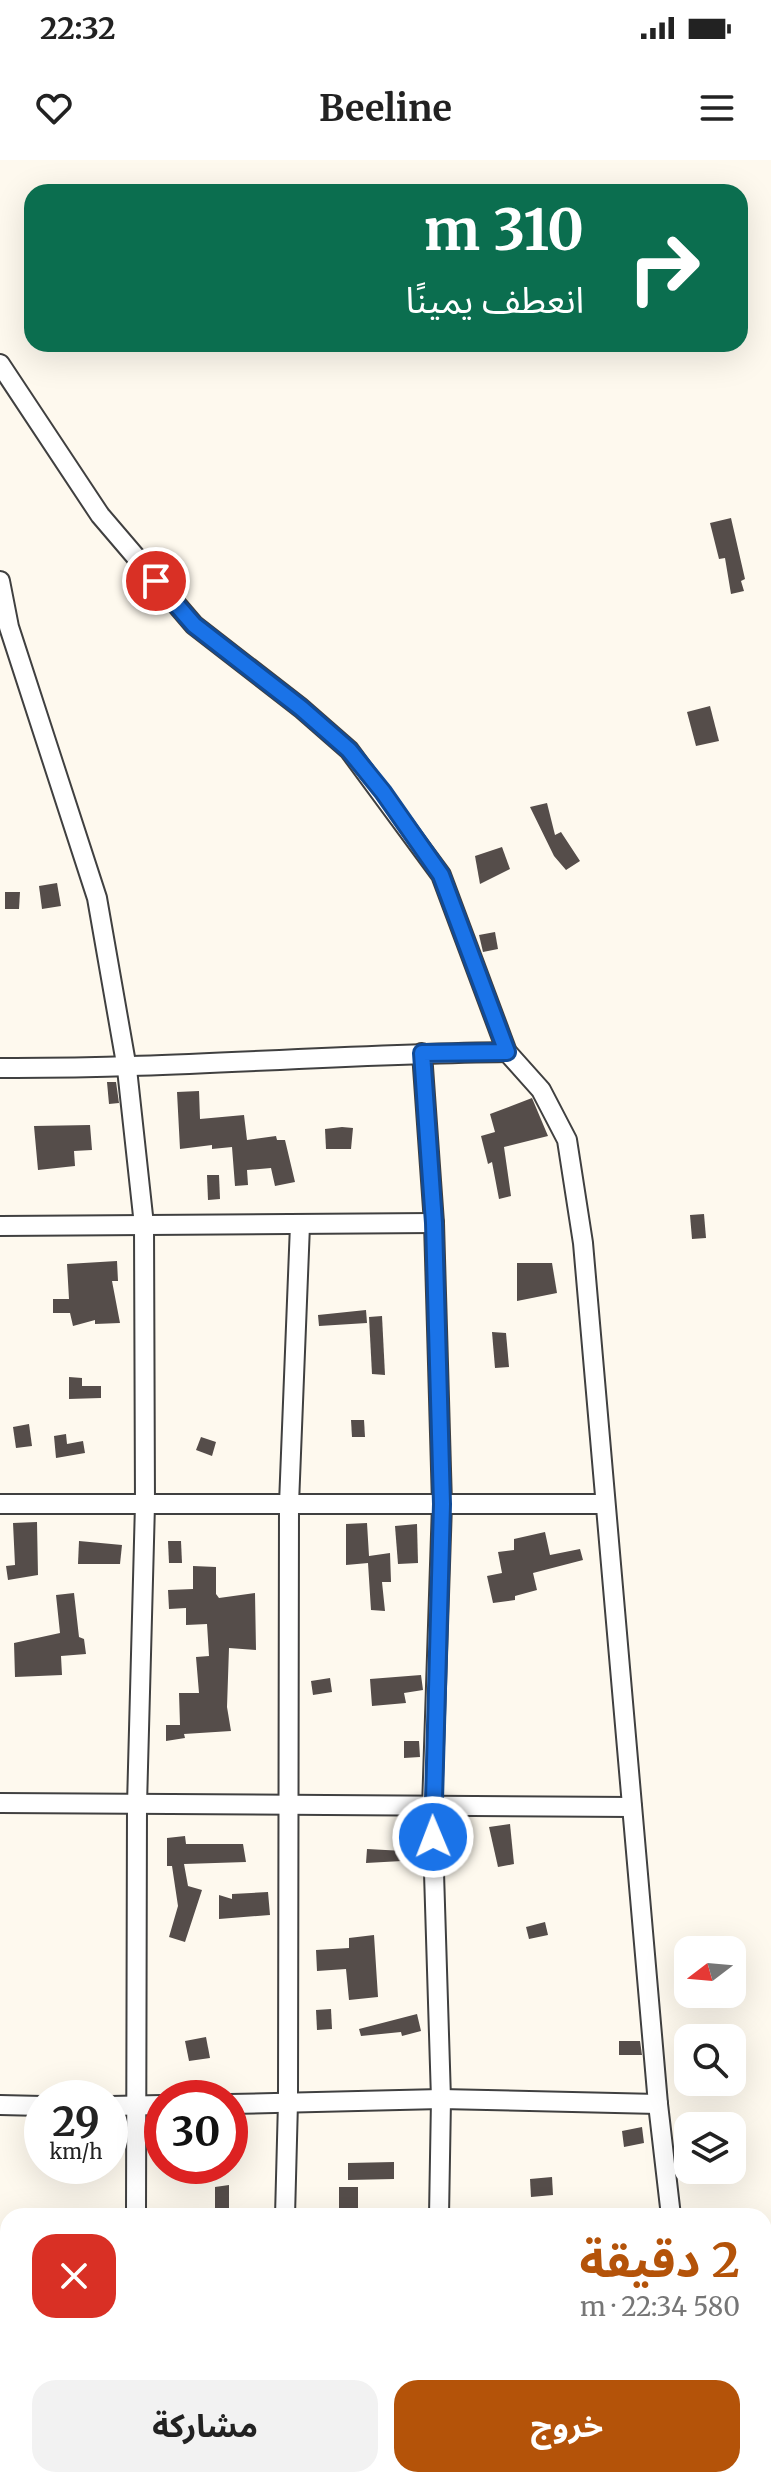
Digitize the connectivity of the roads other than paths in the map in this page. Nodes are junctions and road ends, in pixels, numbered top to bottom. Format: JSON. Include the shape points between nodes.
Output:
{"nodes":[{"id":1,"x":0,"y":364,"type":"edge"},
{"id":2,"x":0,"y":581,"type":"edge"},
{"id":3,"x":507,"y":1052,"type":"junction"},
{"id":4,"x":422,"y":1053,"type":"junction"},
{"id":5,"x":0,"y":1068,"type":"edge"},
{"id":6,"x":127,"y":1069,"type":"junction"},
{"id":7,"x":434,"y":1223,"type":"junction"},
{"id":8,"x":144,"y":1225,"type":"junction"},
{"id":9,"x":300,"y":1225,"type":"junction"},
{"id":10,"x":0,"y":1226,"type":"edge"},
{"id":11,"x":0,"y":1504,"type":"edge"},
{"id":12,"x":145,"y":1504,"type":"junction"},
{"id":13,"x":289,"y":1504,"type":"junction"},
{"id":14,"x":442,"y":1504,"type":"junction"},
{"id":15,"x":605,"y":1504,"type":"junction"},
{"id":16,"x":0,"y":1803,"type":"edge"},
{"id":17,"x":137,"y":1805,"type":"junction"},
{"id":18,"x":290,"y":1806,"type":"junction"},
{"id":19,"x":632,"y":1807,"type":"junction"},
{"id":20,"x":432,"y":1808,"type":"junction"},
{"id":21,"x":441,"y":2099,"type":"junction"},
{"id":22,"x":288,"y":2102,"type":"junction"},
{"id":23,"x":248,"y":2103,"type":"edge"},
{"id":24,"x":658,"y":2104,"type":"junction"},
{"id":25,"x":0,"y":2105,"type":"edge"},
{"id":26,"x":128,"y":2105,"type":"edge"},
{"id":27,"x":138,"y":2105,"type":"junction"},
{"id":28,"x":144,"y":2105,"type":"edge"},
{"id":29,"x":24,"y":2106,"type":"edge"},
{"id":30,"x":136,"y":2208,"type":"edge"},
{"id":31,"x":285,"y":2208,"type":"edge"},
{"id":32,"x":439,"y":2208,"type":"edge"},
{"id":33,"x":670,"y":2208,"type":"edge"}],
"edges":[{"from":1,"to":3,"type":"street","via":[[100,515],[194,625],[349,750],[383,792],[441,875]]},
{"from":2,"to":6,"type":"street","via":[[9,627],[97,898]]},
{"from":3,"to":4,"type":"street"},
{"from":3,"to":15,"type":"street","via":[[541,1090],[567,1140],[583,1243]]},
{"from":4,"to":6,"type":"street"},
{"from":4,"to":7,"type":"street"},
{"from":5,"to":6,"type":"street"},
{"from":6,"to":8,"type":"street"},
{"from":7,"to":9,"type":"street"},
{"from":7,"to":14,"type":"street"},
{"from":8,"to":9,"type":"street"},
{"from":8,"to":10,"type":"street"},
{"from":8,"to":12,"type":"street"},
{"from":9,"to":13,"type":"street"},
{"from":11,"to":12,"type":"street"},
{"from":12,"to":13,"type":"street"},
{"from":12,"to":17,"type":"street"},
{"from":13,"to":14,"type":"street"},
{"from":13,"to":18,"type":"street"},
{"from":14,"to":15,"type":"street"},
{"from":14,"to":20,"type":"street"},
{"from":15,"to":19,"type":"street"},
{"from":16,"to":17,"type":"street"},
{"from":17,"to":18,"type":"street"},
{"from":17,"to":27,"type":"street"},
{"from":18,"to":20,"type":"street"},
{"from":18,"to":22,"type":"street"},
{"from":19,"to":20,"type":"street"},
{"from":19,"to":24,"type":"street"},
{"from":20,"to":21,"type":"street"},
{"from":21,"to":22,"type":"street"},
{"from":21,"to":24,"type":"street"},
{"from":21,"to":32,"type":"street"},
{"from":22,"to":23,"type":"street"},
{"from":22,"to":31,"type":"street"},
{"from":24,"to":33,"type":"street"},
{"from":25,"to":29,"type":"street"},
{"from":26,"to":27,"type":"street"},
{"from":27,"to":28,"type":"street"},
{"from":27,"to":30,"type":"street"}]}
